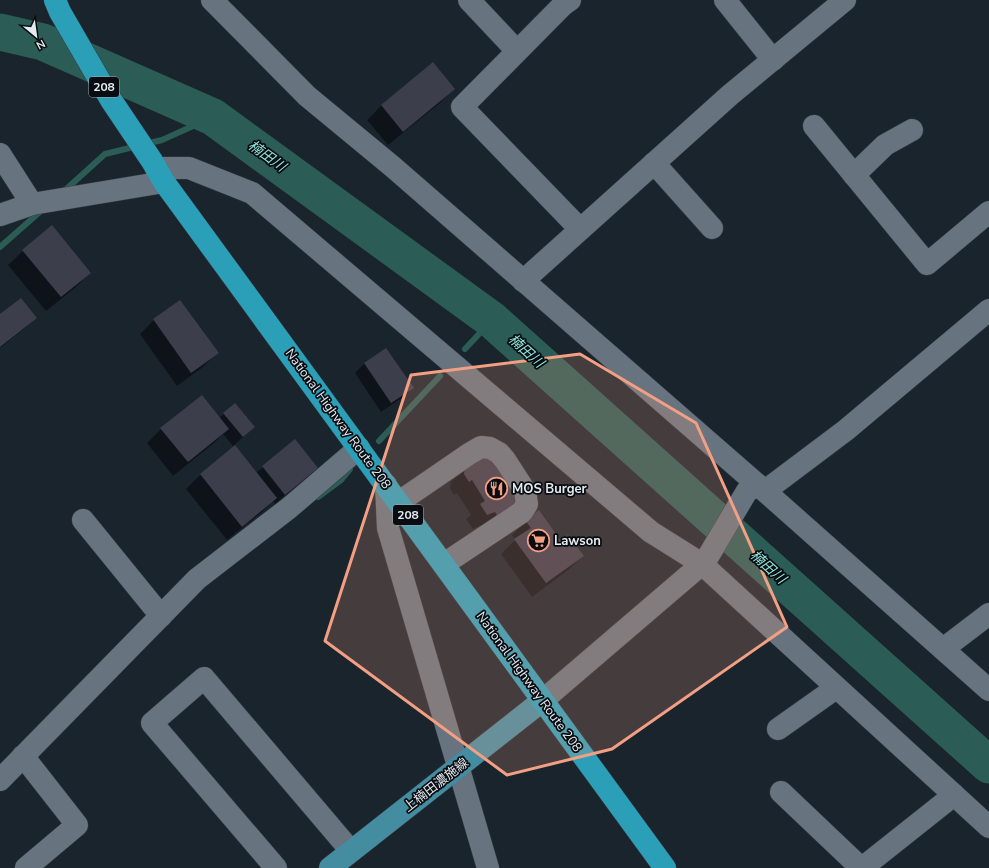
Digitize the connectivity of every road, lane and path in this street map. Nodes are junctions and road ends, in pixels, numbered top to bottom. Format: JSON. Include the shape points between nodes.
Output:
{"nodes":[{"id":1,"x":212,"y":0,"type":"edge"},
{"id":2,"x":469,"y":0,"type":"edge"},
{"id":3,"x":570,"y":0,"type":"edge"},
{"id":4,"x":724,"y":0,"type":"edge"},
{"id":5,"x":845,"y":0,"type":"edge"},
{"id":6,"x":57,"y":6,"type":"edge"},
{"id":7,"x":517,"y":51,"type":"junction"},
{"id":8,"x":773,"y":60,"type":"junction"},
{"id":9,"x":814,"y":126,"type":"dead end"},
{"id":10,"x":912,"y":130,"type":"dead end"},
{"id":11,"x":0,"y":154,"type":"edge"},
{"id":12,"x":654,"y":163,"type":"junction"},
{"id":13,"x":157,"y":170,"type":"junction"},
{"id":14,"x":854,"y":175,"type":"junction"},
{"id":15,"x":32,"y":204,"type":"junction"},
{"id":16,"x":989,"y":212,"type":"edge"},
{"id":17,"x":0,"y":215,"type":"edge"},
{"id":18,"x":712,"y":228,"type":"dead end"},
{"id":19,"x":580,"y":229,"type":"junction"},
{"id":20,"x":523,"y":281,"type":"junction"},
{"id":21,"x":989,"y":310,"type":"edge"},
{"id":22,"x":359,"y":448,"type":"junction"},
{"id":23,"x":386,"y":484,"type":"junction"},
{"id":24,"x":757,"y":489,"type":"junction"},
{"id":25,"x":399,"y":502,"type":"junction"},
{"id":26,"x":83,"y":520,"type":"dead end"},
{"id":27,"x":704,"y":562,"type":"junction"},
{"id":28,"x":444,"y":564,"type":"junction"},
{"id":29,"x":989,"y":614,"type":"edge"},
{"id":30,"x":161,"y":616,"type":"junction"},
{"id":31,"x":943,"y":649,"type":"junction"},
{"id":32,"x":836,"y":688,"type":"junction"},
{"id":33,"x":989,"y":690,"type":"edge"},
{"id":34,"x":542,"y":701,"type":"junction"},
{"id":35,"x":778,"y":729,"type":"dead end"},
{"id":36,"x":27,"y":762,"type":"junction"},
{"id":37,"x":457,"y":768,"type":"junction"},
{"id":38,"x":0,"y":779,"type":"edge"},
{"id":39,"x":781,"y":792,"type":"dead end"},
{"id":40,"x":954,"y":795,"type":"junction"},
{"id":41,"x":989,"y":827,"type":"edge"},
{"id":42,"x":351,"y":851,"type":"junction"},
{"id":43,"x":26,"y":868,"type":"edge"},
{"id":44,"x":276,"y":868,"type":"edge"},
{"id":45,"x":330,"y":868,"type":"edge"},
{"id":46,"x":488,"y":868,"type":"edge"},
{"id":47,"x":665,"y":868,"type":"edge"},
{"id":48,"x":861,"y":868,"type":"edge"}],
"edges":[{"from":1,"to":20,"type":"street","via":[[308,96]]},
{"from":2,"to":7,"type":"street"},
{"from":3,"to":7,"type":"street"},
{"from":4,"to":8,"type":"street"},
{"from":5,"to":8,"type":"street"},
{"from":6,"to":13,"type":"highway","name":"National Highway Route 208","number":"208","via":[[111,100]]},
{"from":7,"to":19,"type":"street","via":[[462,107]]},
{"from":8,"to":12,"type":"street"},
{"from":9,"to":14,"type":"street"},
{"from":10,"to":14,"type":"street","via":[[885,145]]},
{"from":11,"to":15,"type":"street"},
{"from":12,"to":18,"type":"street"},
{"from":12,"to":19,"type":"street"},
{"from":13,"to":15,"type":"street"},
{"from":13,"to":22,"type":"highway","name":"National Highway Route 208","number":"208"},
{"from":13,"to":27,"type":"street","via":[[189,168],[252,193],[651,532]]},
{"from":14,"to":16,"type":"street","via":[[927,264]]},
{"from":15,"to":17,"type":"street"},
{"from":19,"to":20,"type":"street"},
{"from":20,"to":24,"type":"street"},
{"from":21,"to":24,"type":"street","via":[[846,430]]},
{"from":22,"to":23,"type":"highway","name":"National Highway Route 208","number":"208"},
{"from":22,"to":30,"type":"street","via":[[289,508],[196,579]]},
{"from":23,"to":25,"type":"highway","name":"National Highway Route 208","number":"208"},
{"from":23,"to":37,"type":"street","via":[[388,528]]},
{"from":24,"to":27,"type":"street"},
{"from":24,"to":31,"type":"street"},
{"from":25,"to":28,"type":"highway","name":"National Highway Route 208","number":"208"},
{"from":25,"to":28,"type":"street","via":[[481,447],[490,448],[505,460],[525,492],[527,504],[522,512]]},
{"from":26,"to":30,"type":"street"},
{"from":27,"to":32,"type":"street"},
{"from":27,"to":34,"type":"street"},
{"from":28,"to":34,"type":"highway","name":"National Highway Route 208","number":"208"},
{"from":29,"to":31,"type":"street"},
{"from":30,"to":36,"type":"street"},
{"from":31,"to":33,"type":"street"},
{"from":32,"to":35,"type":"street"},
{"from":32,"to":40,"type":"street"},
{"from":34,"to":37,"type":"main road","name":"上楠田濃施線"},
{"from":34,"to":47,"type":"highway","name":"National Highway Route 208","number":"208"},
{"from":36,"to":38,"type":"street"},
{"from":36,"to":43,"type":"street","via":[[76,825]]},
{"from":37,"to":42,"type":"main road","name":"上楠田濃施線"},
{"from":37,"to":46,"type":"street"},
{"from":39,"to":48,"type":"street"},
{"from":40,"to":41,"type":"street"},
{"from":40,"to":48,"type":"street"},
{"from":42,"to":44,"type":"street","via":[[204,678],[152,723]]},
{"from":42,"to":45,"type":"main road","name":"上楠田濃施線"}]}
